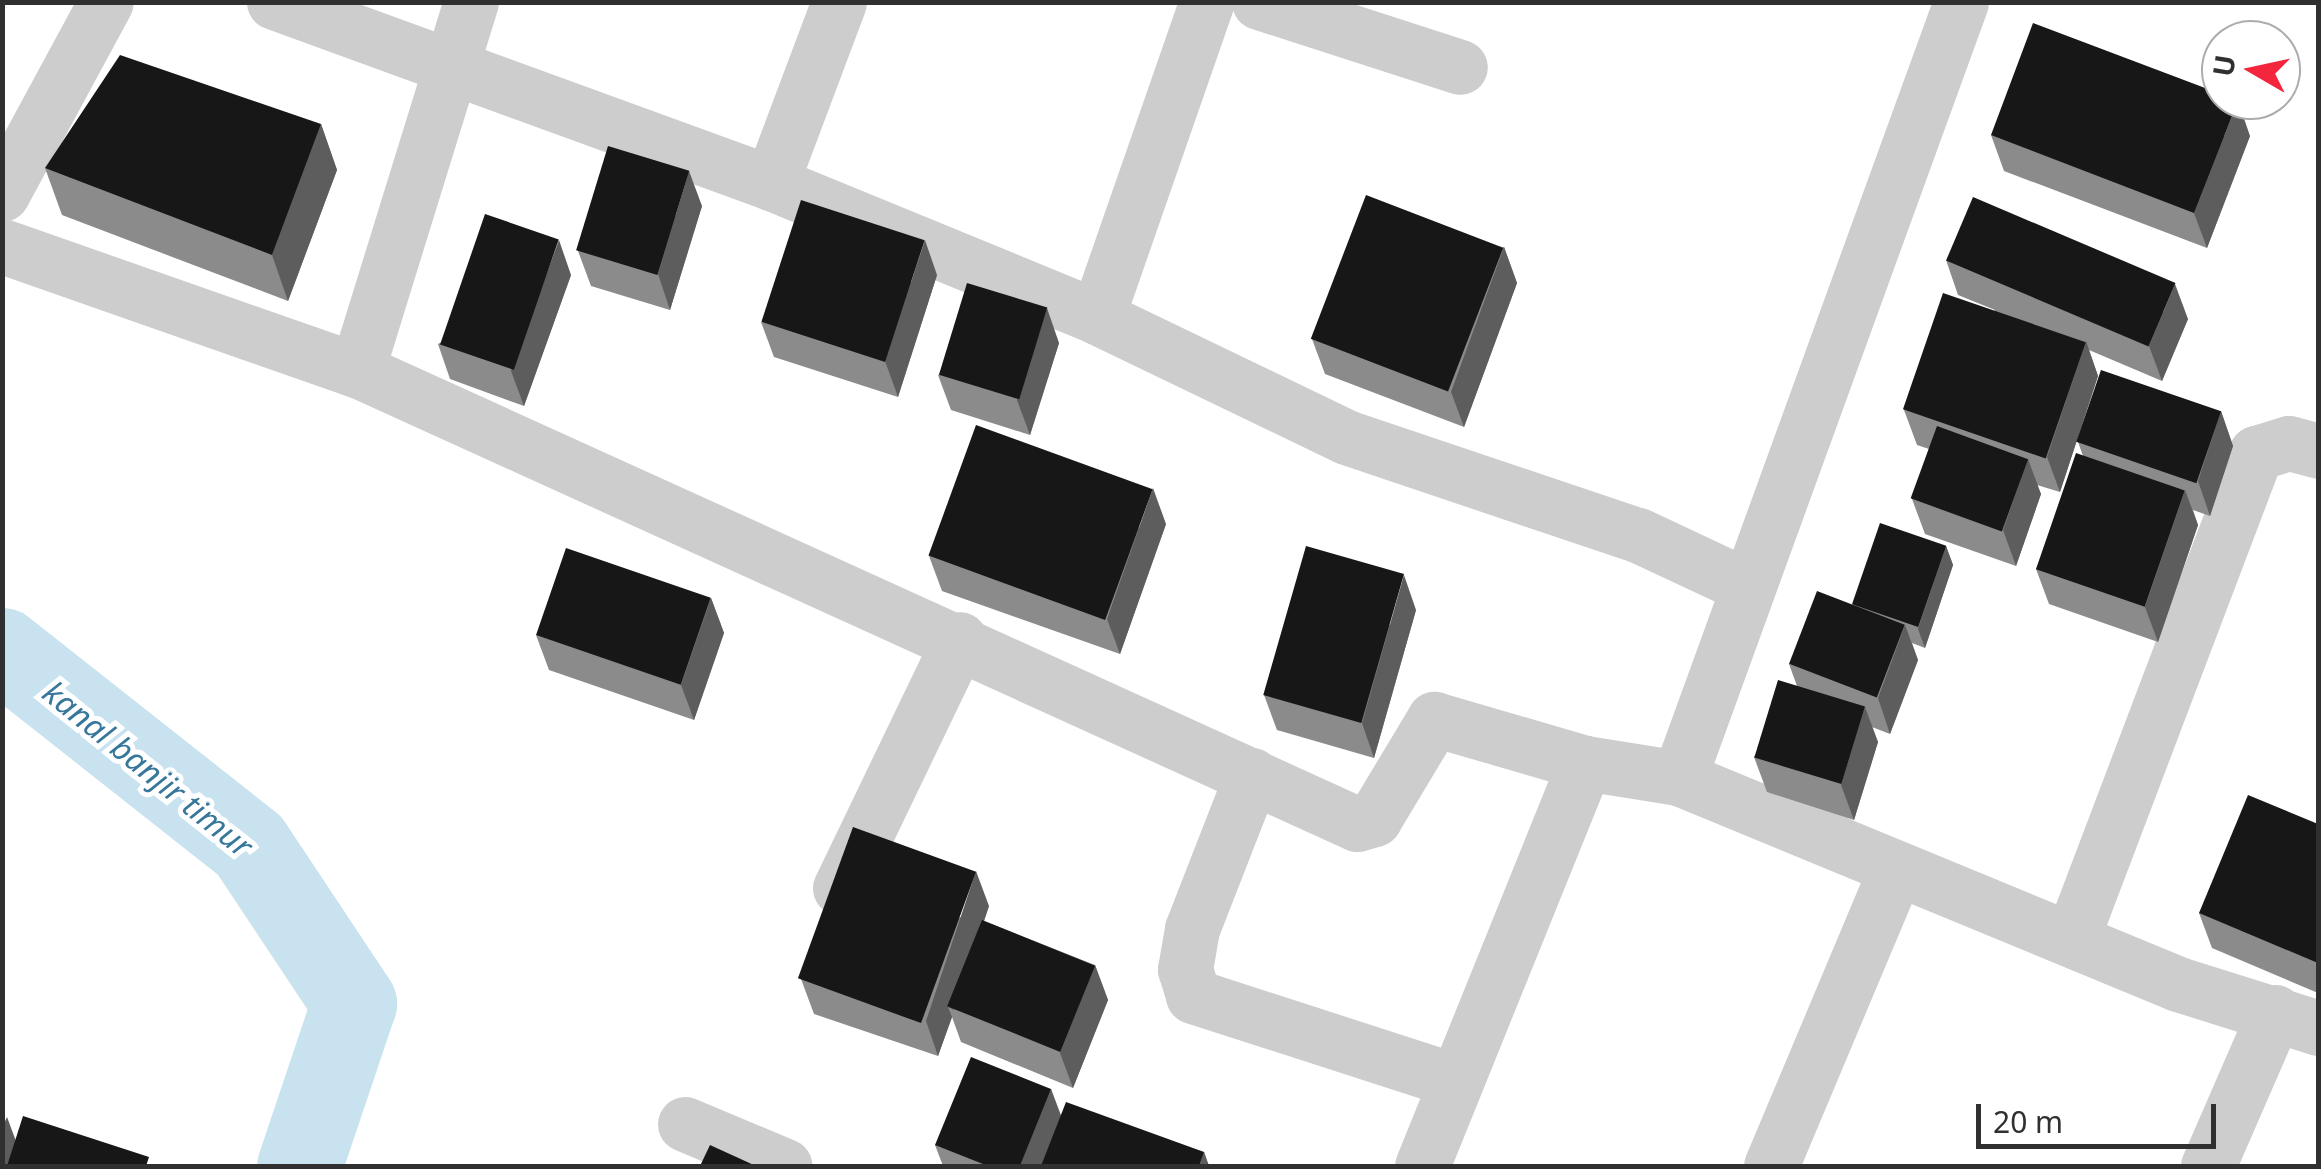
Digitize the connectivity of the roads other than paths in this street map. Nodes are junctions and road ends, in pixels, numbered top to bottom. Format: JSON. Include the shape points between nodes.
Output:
{"nodes":[{"id":1,"x":106,"y":2,"type":"edge"},
{"id":2,"x":274,"y":2,"type":"edge"},
{"id":3,"x":472,"y":2,"type":"edge"},
{"id":4,"x":838,"y":2,"type":"edge"},
{"id":5,"x":1207,"y":2,"type":"edge"},
{"id":6,"x":1259,"y":2,"type":"edge"},
{"id":7,"x":1961,"y":2,"type":"edge"},
{"id":8,"x":451,"y":64,"type":"junction"},
{"id":9,"x":1460,"y":67,"type":"dead end"},
{"id":10,"x":771,"y":183,"type":"junction"},
{"id":11,"x":2,"y":194,"type":"edge"},
{"id":12,"x":2,"y":246,"type":"edge"},
{"id":13,"x":1097,"y":317,"type":"junction"},
{"id":14,"x":357,"y":370,"type":"junction"},
{"id":15,"x":2318,"y":451,"type":"edge"},
{"id":16,"x":1748,"y":586,"type":"junction"},
{"id":17,"x":960,"y":638,"type":"junction"},
{"id":18,"x":1585,"y":763,"type":"junction"},
{"id":19,"x":1252,"y":775,"type":"junction"},
{"id":20,"x":1680,"y":778,"type":"junction"},
{"id":21,"x":1895,"y":871,"type":"junction"},
{"id":22,"x":840,"y":888,"type":"edge"},
{"id":23,"x":2072,"y":938,"type":"junction"},
{"id":24,"x":2297,"y":1020,"type":"edge"},
{"id":25,"x":1456,"y":1081,"type":"junction"},
{"id":26,"x":685,"y":1124,"type":"dead end"},
{"id":27,"x":784,"y":1166,"type":"edge"},
{"id":28,"x":1422,"y":1166,"type":"edge"},
{"id":29,"x":1770,"y":1166,"type":"edge"},
{"id":30,"x":2208,"y":1166,"type":"edge"}],
"edges":[{"from":1,"to":11,"type":"street"},
{"from":2,"to":8,"type":"street"},
{"from":3,"to":8,"type":"street"},
{"from":4,"to":10,"type":"street"},
{"from":5,"to":13,"type":"street"},
{"from":6,"to":9,"type":"street"},
{"from":7,"to":16,"type":"street","via":[[1796,474]]},
{"from":8,"to":10,"type":"street"},
{"from":8,"to":14,"type":"street"},
{"from":10,"to":13,"type":"street"},
{"from":12,"to":14,"type":"street"},
{"from":13,"to":16,"type":"street","via":[[1346,437],[1638,535]]},
{"from":14,"to":17,"type":"street"},
{"from":15,"to":23,"type":"street","via":[[2289,442],[2256,454]]},
{"from":16,"to":20,"type":"street"},
{"from":17,"to":19,"type":"street"},
{"from":17,"to":22,"type":"street"},
{"from":18,"to":19,"type":"street","via":[[1434,719],[1365,825]]},
{"from":18,"to":20,"type":"street"},
{"from":18,"to":25,"type":"street"},
{"from":19,"to":25,"type":"street","via":[[1192,929],[1185,970],[1193,996]]},
{"from":20,"to":21,"type":"street"},
{"from":21,"to":23,"type":"street"},
{"from":21,"to":29,"type":"street"},
{"from":23,"to":24,"type":"street","via":[[2178,984]]},
{"from":24,"to":30,"type":"street"},
{"from":25,"to":28,"type":"street"},
{"from":26,"to":27,"type":"street"}]}
